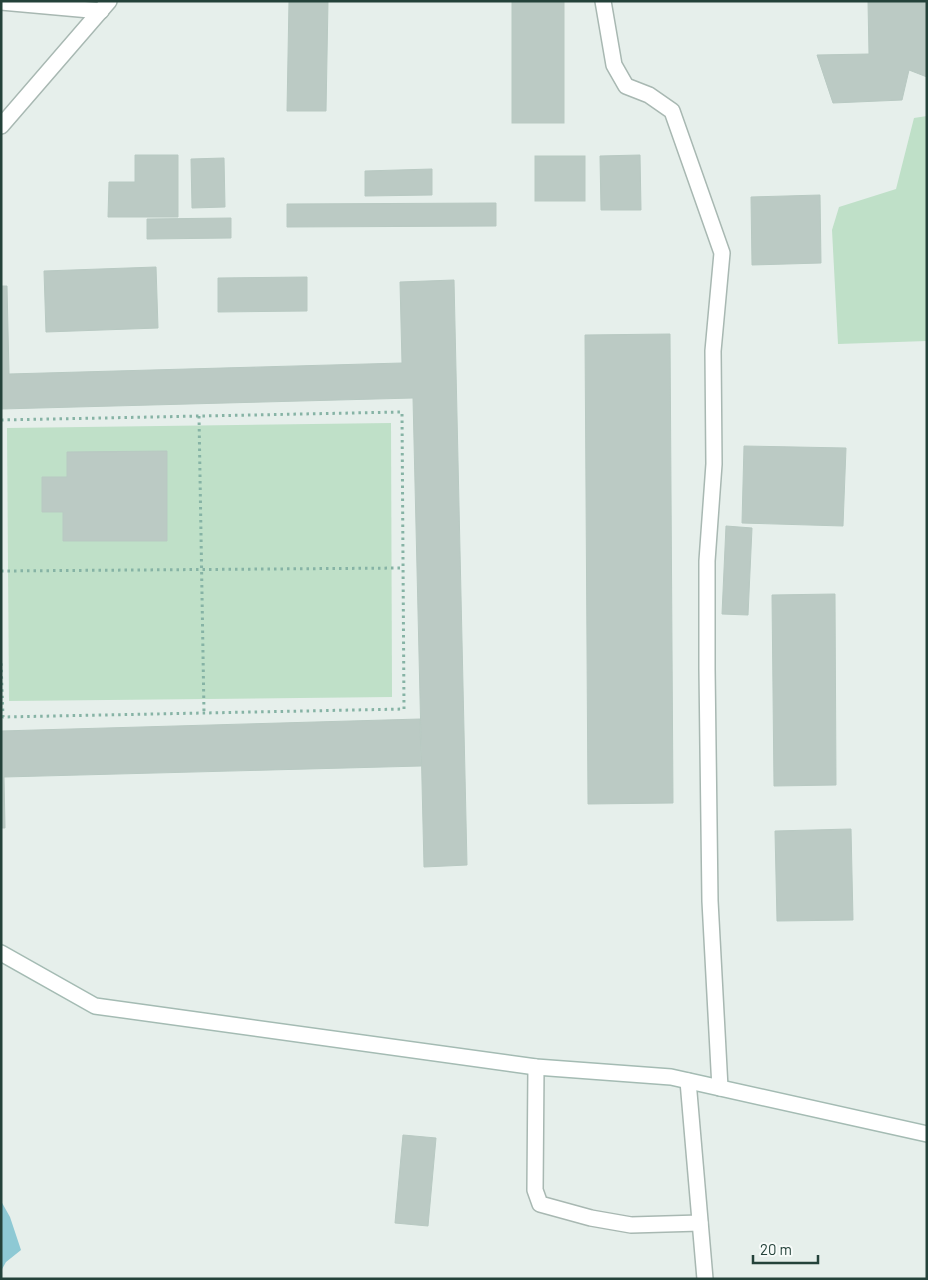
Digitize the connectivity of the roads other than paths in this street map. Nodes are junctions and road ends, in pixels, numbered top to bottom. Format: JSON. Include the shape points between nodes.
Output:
{"nodes":[{"id":1,"x":603,"y":1,"type":"edge"},
{"id":2,"x":1,"y":2,"type":"edge"},
{"id":3,"x":105,"y":6,"type":"edge"},
{"id":4,"x":1,"y":126,"type":"edge"},
{"id":5,"x":1,"y":953,"type":"edge"},
{"id":6,"x":536,"y":1067,"type":"junction"},
{"id":7,"x":688,"y":1081,"type":"junction"},
{"id":8,"x":720,"y":1088,"type":"junction"},
{"id":9,"x":927,"y":1134,"type":"edge"},
{"id":10,"x":700,"y":1223,"type":"junction"},
{"id":11,"x":705,"y":1279,"type":"edge"}],
"edges":[{"from":1,"to":8,"type":"street","via":[[614,65],[626,86],[649,95],[672,111],[722,252],[713,351],[714,464],[707,561],[710,901]]},
{"from":2,"to":3,"type":"street"},
{"from":3,"to":4,"type":"street"},
{"from":5,"to":6,"type":"street","via":[[95,1006]]},
{"from":6,"to":7,"type":"street"},
{"from":6,"to":10,"type":"street","via":[[535,1190],[540,1204],[631,1225]]},
{"from":7,"to":8,"type":"street"},
{"from":7,"to":10,"type":"street"},
{"from":8,"to":9,"type":"street"},
{"from":10,"to":11,"type":"street"}]}
